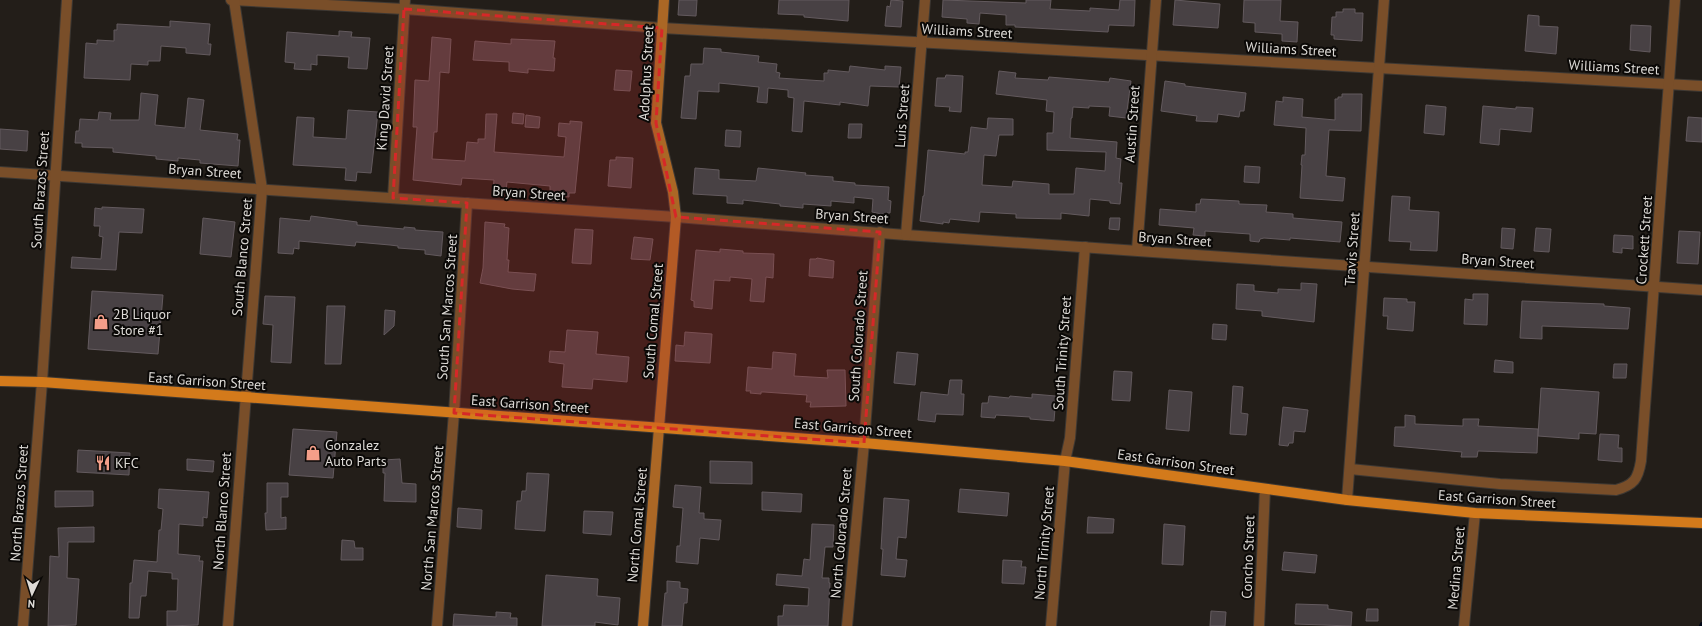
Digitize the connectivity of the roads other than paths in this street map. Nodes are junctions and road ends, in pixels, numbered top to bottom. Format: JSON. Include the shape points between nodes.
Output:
{"nodes":[{"id":1,"x":67,"y":0,"type":"edge"},
{"id":2,"x":231,"y":0,"type":"edge"},
{"id":3,"x":234,"y":0,"type":"edge"},
{"id":4,"x":664,"y":0,"type":"edge"},
{"id":5,"x":925,"y":0,"type":"edge"},
{"id":6,"x":1156,"y":0,"type":"edge"},
{"id":7,"x":1384,"y":0,"type":"edge"},
{"id":8,"x":1675,"y":0,"type":"edge"},
{"id":9,"x":405,"y":5,"type":"edge"},
{"id":10,"x":662,"y":28,"type":"junction"},
{"id":11,"x":921,"y":43,"type":"junction"},
{"id":12,"x":1152,"y":56,"type":"junction"},
{"id":13,"x":1379,"y":67,"type":"junction"},
{"id":14,"x":1669,"y":84,"type":"junction"},
{"id":15,"x":1702,"y":86,"type":"edge"},
{"id":16,"x":0,"y":172,"type":"edge"},
{"id":17,"x":55,"y":176,"type":"junction"},
{"id":18,"x":262,"y":189,"type":"junction"},
{"id":19,"x":393,"y":198,"type":"junction"},
{"id":20,"x":467,"y":203,"type":"junction"},
{"id":21,"x":676,"y":217,"type":"junction"},
{"id":22,"x":880,"y":232,"type":"junction"},
{"id":23,"x":906,"y":235,"type":"junction"},
{"id":24,"x":1085,"y":247,"type":"junction"},
{"id":25,"x":1137,"y":250,"type":"junction"},
{"id":26,"x":1364,"y":266,"type":"junction"},
{"id":27,"x":1655,"y":286,"type":"junction"},
{"id":28,"x":1702,"y":290,"type":"edge"},
{"id":29,"x":0,"y":381,"type":"edge"},
{"id":30,"x":42,"y":382,"type":"junction"},
{"id":31,"x":245,"y":398,"type":"junction"},
{"id":32,"x":454,"y":413,"type":"junction"},
{"id":33,"x":659,"y":427,"type":"junction"},
{"id":34,"x":864,"y":442,"type":"junction"},
{"id":35,"x":1065,"y":461,"type":"junction"},
{"id":36,"x":1350,"y":469,"type":"junction"},
{"id":37,"x":1265,"y":489,"type":"junction"},
{"id":38,"x":1347,"y":500,"type":"junction"},
{"id":39,"x":1475,"y":513,"type":"junction"},
{"id":40,"x":1702,"y":523,"type":"edge"},
{"id":41,"x":23,"y":626,"type":"edge"},
{"id":42,"x":228,"y":626,"type":"edge"},
{"id":43,"x":437,"y":626,"type":"edge"},
{"id":44,"x":642,"y":626,"type":"edge"},
{"id":45,"x":847,"y":626,"type":"edge"},
{"id":46,"x":1051,"y":626,"type":"edge"},
{"id":47,"x":1259,"y":626,"type":"edge"},
{"id":48,"x":1464,"y":626,"type":"edge"}],
"edges":[{"from":1,"to":17,"type":"street","name":"South Brazos Street"},
{"from":2,"to":3,"type":"street","name":"Williams Street"},
{"from":3,"to":9,"type":"street","name":"Williams Street"},
{"from":3,"to":18,"type":"street","name":"South Blanco Street"},
{"from":4,"to":10,"type":"street","name":"Adolphus Street"},
{"from":5,"to":11,"type":"street","name":"Luis Street"},
{"from":6,"to":12,"type":"street","name":"Austin Street"},
{"from":7,"to":13,"type":"street","name":"Travis Street"},
{"from":8,"to":14,"type":"street","name":"Crockett Street"},
{"from":9,"to":10,"type":"street","name":"Williams Street"},
{"from":9,"to":19,"type":"street","name":"King David Street"},
{"from":10,"to":11,"type":"street","name":"Williams Street"},
{"from":10,"to":21,"type":"street","name":"Adolphus Street","via":[[656,123],[673,192]]},
{"from":11,"to":12,"type":"street","name":"Williams Street"},
{"from":11,"to":23,"type":"street","name":"Luis Street"},
{"from":12,"to":13,"type":"street","name":"Williams Street"},
{"from":12,"to":25,"type":"street","name":"Austin Street"},
{"from":13,"to":14,"type":"street","name":"Williams Street"},
{"from":13,"to":26,"type":"street","name":"Travis Street"},
{"from":14,"to":15,"type":"street","name":"Williams Street"},
{"from":14,"to":27,"type":"street","name":"Crockett Street"},
{"from":16,"to":17,"type":"street","name":"Bryan Street"},
{"from":17,"to":18,"type":"street","name":"Bryan Street"},
{"from":17,"to":30,"type":"street","name":"South Brazos Street"},
{"from":18,"to":19,"type":"street","name":"Bryan Street"},
{"from":18,"to":31,"type":"street","name":"South Blanco Street"},
{"from":19,"to":20,"type":"street","name":"Bryan Street"},
{"from":20,"to":21,"type":"street","name":"Bryan Street"},
{"from":20,"to":32,"type":"street","name":"South San Marcos Street"},
{"from":21,"to":22,"type":"street","name":"Bryan Street"},
{"from":21,"to":33,"type":"street","name":"South Comal Street"},
{"from":22,"to":23,"type":"street","name":"Bryan Street"},
{"from":22,"to":34,"type":"street","name":"South Colorado Street"},
{"from":23,"to":24,"type":"street","name":"Bryan Street"},
{"from":24,"to":25,"type":"street","name":"Bryan Street"},
{"from":24,"to":35,"type":"street","name":"South Trinity Street","via":[[1070,438]]},
{"from":25,"to":26,"type":"street","name":"Bryan Street"},
{"from":26,"to":27,"type":"street","name":"Bryan Street"},
{"from":26,"to":36,"type":"street","name":"Travis Street"},
{"from":27,"to":28,"type":"street","name":"Bryan Street"},
{"from":27,"to":36,"type":"street","name":"Crockett Street","via":[[1641,461],[1635,481],[1627,487],[1616,490],[1500,484]]},
{"from":29,"to":30,"type":"main road","name":"East Garrison Street"},
{"from":30,"to":31,"type":"main road","name":"East Garrison Street"},
{"from":30,"to":41,"type":"street","name":"North Brazos Street"},
{"from":31,"to":32,"type":"main road","name":"East Garrison Street"},
{"from":31,"to":42,"type":"street","name":"North Blanco Street"},
{"from":32,"to":33,"type":"main road","name":"East Garrison Street"},
{"from":32,"to":43,"type":"street","name":"North San Marcos Street"},
{"from":33,"to":34,"type":"main road","name":"East Garrison Street"},
{"from":33,"to":44,"type":"street","name":"North Comal Street"},
{"from":34,"to":35,"type":"main road","name":"East Garrison Street"},
{"from":34,"to":45,"type":"street","name":"North Colorado Street"},
{"from":35,"to":37,"type":"main road","name":"East Garrison Street"},
{"from":35,"to":46,"type":"street","name":"North Trinity Street"},
{"from":36,"to":38,"type":"street","name":"Travis Street"},
{"from":37,"to":38,"type":"main road","name":"East Garrison Street"},
{"from":37,"to":47,"type":"street","name":"Concho Street"},
{"from":38,"to":39,"type":"main road","name":"East Garrison Street"},
{"from":39,"to":40,"type":"main road","name":"East Garrison Street"},
{"from":39,"to":48,"type":"street","name":"Medina Street"}]}
